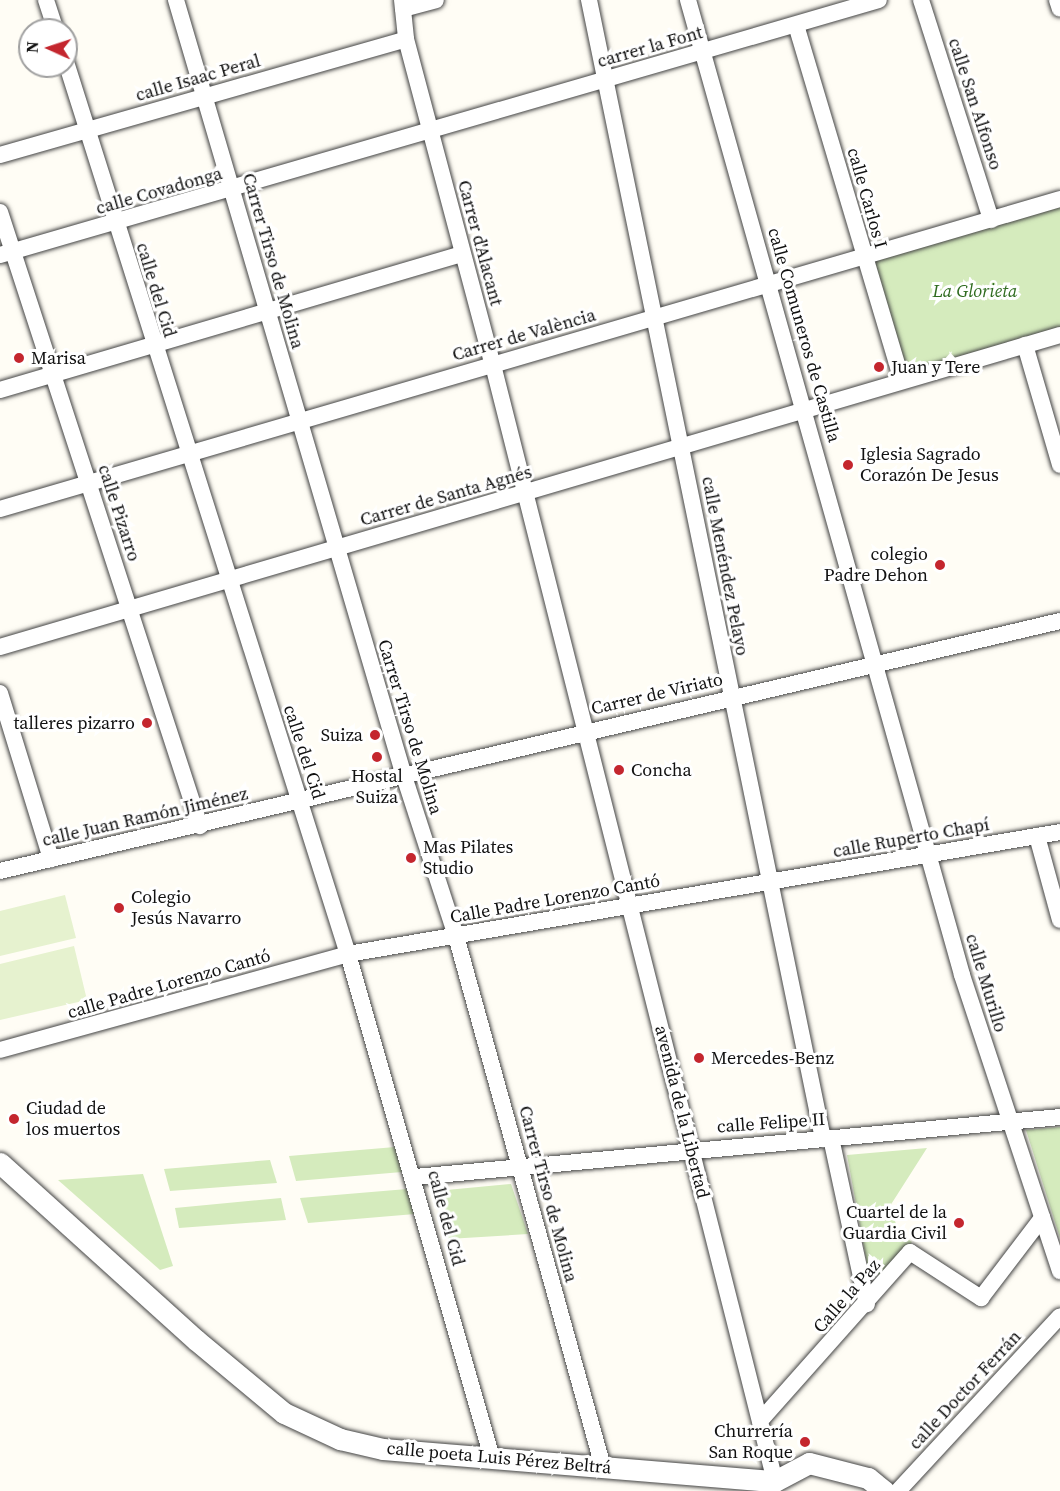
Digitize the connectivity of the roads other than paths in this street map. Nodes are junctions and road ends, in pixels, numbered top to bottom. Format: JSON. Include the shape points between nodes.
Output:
{"nodes":[{"id":1,"x":46,"y":0,"type":"edge"},
{"id":2,"x":176,"y":0,"type":"edge"},
{"id":3,"x":436,"y":0,"type":"edge"},
{"id":4,"x":688,"y":0,"type":"edge"},
{"id":5,"x":879,"y":0,"type":"edge"},
{"id":6,"x":921,"y":0,"type":"edge"},
{"id":7,"x":1057,"y":0,"type":"edge"},
{"id":8,"x":592,"y":1,"type":"edge"},
{"id":9,"x":402,"y":5,"type":"edge"},
{"id":10,"x":1060,"y":9,"type":"edge"},
{"id":11,"x":52,"y":18,"type":"edge"},
{"id":12,"x":796,"y":25,"type":"junction"},
{"id":13,"x":406,"y":39,"type":"junction"},
{"id":14,"x":703,"y":52,"type":"junction"},
{"id":15,"x":71,"y":78,"type":"edge"},
{"id":16,"x":605,"y":81,"type":"junction"},
{"id":17,"x":206,"y":96,"type":"junction"},
{"id":18,"x":87,"y":129,"type":"junction"},
{"id":19,"x":432,"y":132,"type":"junction"},
{"id":20,"x":0,"y":155,"type":"edge"},
{"id":21,"x":232,"y":190,"type":"junction"},
{"id":22,"x":1060,"y":199,"type":"edge"},
{"id":23,"x":0,"y":212,"type":"edge"},
{"id":24,"x":991,"y":219,"type":"junction"},
{"id":25,"x":116,"y":224,"type":"junction"},
{"id":26,"x":6,"y":254,"type":"edge"},
{"id":27,"x":461,"y":254,"type":"junction"},
{"id":28,"x":864,"y":257,"type":"junction"},
{"id":29,"x":770,"y":284,"type":"junction"},
{"id":30,"x":267,"y":312,"type":"junction"},
{"id":31,"x":654,"y":318,"type":"junction"},
{"id":32,"x":1060,"y":335,"type":"edge"},
{"id":33,"x":1025,"y":345,"type":"junction"},
{"id":34,"x":153,"y":346,"type":"junction"},
{"id":35,"x":493,"y":365,"type":"junction"},
{"id":36,"x":53,"y":374,"type":"junction"},
{"id":37,"x":902,"y":381,"type":"junction"},
{"id":38,"x":0,"y":390,"type":"edge"},
{"id":39,"x":805,"y":411,"type":"junction"},
{"id":40,"x":299,"y":422,"type":"junction"},
{"id":41,"x":681,"y":449,"type":"junction"},
{"id":42,"x":188,"y":455,"type":"junction"},
{"id":43,"x":1060,"y":465,"type":"edge"},
{"id":44,"x":90,"y":485,"type":"junction"},
{"id":45,"x":525,"y":493,"type":"junction"},
{"id":46,"x":0,"y":510,"type":"edge"},
{"id":47,"x":337,"y":548,"type":"junction"},
{"id":48,"x":228,"y":579,"type":"junction"},
{"id":49,"x":130,"y":609,"type":"junction"},
{"id":50,"x":1060,"y":621,"type":"edge"},
{"id":51,"x":0,"y":647,"type":"edge"},
{"id":52,"x":877,"y":664,"type":"junction"},
{"id":53,"x":0,"y":693,"type":"edge"},
{"id":54,"x":731,"y":697,"type":"junction"},
{"id":55,"x":586,"y":731,"type":"junction"},
{"id":56,"x":403,"y":773,"type":"junction"},
{"id":57,"x":299,"y":801,"type":"junction"},
{"id":58,"x":200,"y":826,"type":"junction"},
{"id":59,"x":1060,"y":832,"type":"edge"},
{"id":60,"x":1037,"y":836,"type":"junction"},
{"id":61,"x":931,"y":855,"type":"junction"},
{"id":62,"x":51,"y":858,"type":"junction"},
{"id":63,"x":0,"y":871,"type":"edge"},
{"id":64,"x":769,"y":882,"type":"junction"},
{"id":65,"x":630,"y":905,"type":"junction"},
{"id":66,"x":1060,"y":920,"type":"edge"},
{"id":67,"x":456,"y":936,"type":"junction"},
{"id":68,"x":348,"y":954,"type":"junction"},
{"id":69,"x":0,"y":1050,"type":"edge"},
{"id":70,"x":1060,"y":1118,"type":"edge"},
{"id":71,"x":1009,"y":1122,"type":"junction"},
{"id":72,"x":827,"y":1138,"type":"junction"},
{"id":73,"x":690,"y":1149,"type":"junction"},
{"id":74,"x":0,"y":1163,"type":"edge"},
{"id":75,"x":521,"y":1166,"type":"junction"},
{"id":76,"x":415,"y":1176,"type":"junction"},
{"id":77,"x":1042,"y":1218,"type":"junction"},
{"id":78,"x":1060,"y":1270,"type":"edge"},
{"id":79,"x":867,"y":1304,"type":"junction"},
{"id":80,"x":1060,"y":1316,"type":"edge"},
{"id":81,"x":760,"y":1421,"type":"junction"},
{"id":82,"x":492,"y":1458,"type":"junction"},
{"id":83,"x":603,"y":1467,"type":"junction"},
{"id":84,"x":780,"y":1486,"type":"edge"},
{"id":85,"x":884,"y":1491,"type":"edge"},
{"id":86,"x":898,"y":1491,"type":"edge"}],
"edges":[{"from":1,"to":11,"type":"street"},
{"from":2,"to":17,"type":"street","name":"Carrer Tirso de Molina"},
{"from":3,"to":9,"type":"street"},
{"from":4,"to":14,"type":"street","name":"calle Comuneros de Castilla"},
{"from":5,"to":12,"type":"street","name":"carrer la Font"},
{"from":6,"to":24,"type":"street","name":"calle San Alfonso"},
{"from":7,"to":10,"type":"street"},
{"from":8,"to":16,"type":"street","name":"calle Menéndez Pelayo"},
{"from":9,"to":13,"type":"street","name":"Carrer d'Alacant"},
{"from":12,"to":14,"type":"street","name":"carrer la Font"},
{"from":12,"to":28,"type":"street","name":"calle Carlos I"},
{"from":13,"to":17,"type":"street","name":"calle Isaac Peral"},
{"from":13,"to":19,"type":"street","name":"Carrer d'Alacant"},
{"from":14,"to":16,"type":"street","name":"carrer la Font"},
{"from":14,"to":29,"type":"street","name":"calle Comuneros de Castilla"},
{"from":15,"to":18,"type":"street","name":"calle del Cid"},
{"from":16,"to":19,"type":"street","name":"carrer la Font"},
{"from":16,"to":31,"type":"street","name":"calle Menéndez Pelayo"},
{"from":17,"to":18,"type":"street","name":"calle Isaac Peral"},
{"from":17,"to":21,"type":"street","name":"Carrer Tirso de Molina"},
{"from":18,"to":20,"type":"street","name":"calle Isaac Peral"},
{"from":18,"to":25,"type":"street","name":"calle del Cid"},
{"from":19,"to":21,"type":"street","name":"calle Covadonga"},
{"from":19,"to":27,"type":"street","name":"Carrer d'Alacant"},
{"from":21,"to":25,"type":"street","name":"calle Covadonga"},
{"from":21,"to":30,"type":"street","name":"Carrer Tirso de Molina"},
{"from":22,"to":24,"type":"street","name":"Carrer de València"},
{"from":23,"to":26,"type":"street","name":"calle Pizarro"},
{"from":24,"to":28,"type":"street","name":"Carrer de València"},
{"from":25,"to":26,"type":"street","name":"calle Covadonga"},
{"from":25,"to":34,"type":"street","name":"calle del Cid"},
{"from":26,"to":36,"type":"street","name":"calle Pizarro"},
{"from":27,"to":30,"type":"street"},
{"from":27,"to":35,"type":"street","name":"Carrer d'Alacant"},
{"from":28,"to":29,"type":"street","name":"Carrer de València"},
{"from":28,"to":37,"type":"street","name":"calle Carlos I"},
{"from":29,"to":31,"type":"street","name":"Carrer de València"},
{"from":29,"to":39,"type":"street","name":"calle Comuneros de Castilla"},
{"from":30,"to":34,"type":"street"},
{"from":30,"to":40,"type":"street","name":"Carrer Tirso de Molina"},
{"from":31,"to":35,"type":"street","name":"Carrer de València"},
{"from":31,"to":41,"type":"street","name":"calle Menéndez Pelayo"},
{"from":32,"to":33,"type":"street"},
{"from":33,"to":37,"type":"street"},
{"from":33,"to":43,"type":"street"},
{"from":34,"to":36,"type":"street"},
{"from":34,"to":42,"type":"street","name":"calle del Cid"},
{"from":35,"to":40,"type":"street","name":"Carrer de València"},
{"from":35,"to":45,"type":"street","name":"Carrer d'Alacant"},
{"from":36,"to":38,"type":"street"},
{"from":36,"to":44,"type":"street","name":"calle Pizarro"},
{"from":37,"to":39,"type":"street","name":"Carrer de Santa Agnés"},
{"from":39,"to":41,"type":"street","name":"Carrer de Santa Agnés"},
{"from":39,"to":52,"type":"street","name":"calle Comuneros de Castilla"},
{"from":40,"to":42,"type":"street","name":"Carrer de València"},
{"from":40,"to":47,"type":"street","name":"Carrer Tirso de Molina"},
{"from":41,"to":45,"type":"street","name":"Carrer de Santa Agnés"},
{"from":41,"to":54,"type":"street","name":"calle Menéndez Pelayo"},
{"from":42,"to":44,"type":"street","name":"Carrer de València"},
{"from":42,"to":48,"type":"street","name":"calle del Cid"},
{"from":44,"to":46,"type":"street","name":"Carrer de València"},
{"from":44,"to":49,"type":"street","name":"calle Pizarro"},
{"from":45,"to":47,"type":"street","name":"Carrer de Santa Agnés"},
{"from":45,"to":55,"type":"street","name":"Carrer d'Alacant"},
{"from":47,"to":48,"type":"street","name":"Carrer de Santa Agnés"},
{"from":47,"to":56,"type":"street","name":"Carrer Tirso de Molina"},
{"from":48,"to":49,"type":"street","name":"Carrer de Santa Agnés"},
{"from":48,"to":57,"type":"street","name":"calle del Cid"},
{"from":49,"to":51,"type":"street","name":"Carrer de Santa Agnés"},
{"from":49,"to":58,"type":"street","name":"calle Pizarro"},
{"from":50,"to":52,"type":"street","name":"Carrer de Viriato"},
{"from":52,"to":54,"type":"street","name":"Carrer de Viriato"},
{"from":52,"to":61,"type":"street","name":"calle Comuneros de Castilla"},
{"from":53,"to":62,"type":"street"},
{"from":54,"to":55,"type":"street","name":"Carrer de Viriato"},
{"from":54,"to":64,"type":"street","name":"calle Menéndez Pelayo"},
{"from":55,"to":56,"type":"street","name":"Carrer de Viriato"},
{"from":55,"to":65,"type":"street","name":"avenida de la Libertad"},
{"from":56,"to":57,"type":"street","name":"Carrer de Viriato"},
{"from":56,"to":67,"type":"street","name":"Carrer Tirso de Molina"},
{"from":57,"to":58,"type":"street","name":"calle Juan Ramón Jiménez"},
{"from":57,"to":68,"type":"street","name":"calle del Cid"},
{"from":58,"to":62,"type":"street","name":"calle Juan Ramón Jiménez"},
{"from":59,"to":60,"type":"street","name":"calle Ruperto Chapí"},
{"from":60,"to":61,"type":"street","name":"calle Ruperto Chapí"},
{"from":60,"to":66,"type":"street"},
{"from":61,"to":64,"type":"street","name":"calle Ruperto Chapí"},
{"from":61,"to":71,"type":"street","name":"calle Murillo","via":[[962,975]]},
{"from":62,"to":63,"type":"street","name":"calle Juan Ramón Jiménez"},
{"from":64,"to":65,"type":"street","name":"Calle Padre Lorenzo Cantó"},
{"from":64,"to":72,"type":"street","name":"calle Menéndez Pelayo"},
{"from":65,"to":67,"type":"street","name":"Calle Padre Lorenzo Cantó"},
{"from":65,"to":73,"type":"street","name":"avenida de la Libertad"},
{"from":67,"to":68,"type":"street","name":"Calle Padre Lorenzo Cantó"},
{"from":67,"to":75,"type":"street","name":"Carrer Tirso de Molina"},
{"from":68,"to":69,"type":"street","name":"calle Padre Lorenzo Cantó"},
{"from":68,"to":76,"type":"street","name":"calle del Cid"},
{"from":70,"to":71,"type":"street","name":"calle Felipe II"},
{"from":71,"to":72,"type":"street","name":"calle Felipe II"},
{"from":71,"to":77,"type":"street","name":"calle Murillo"},
{"from":72,"to":73,"type":"street","name":"calle Felipe II"},
{"from":72,"to":79,"type":"street","name":"calle Menéndez Pelayo"},
{"from":73,"to":75,"type":"street","name":"calle Felipe II"},
{"from":73,"to":81,"type":"street","name":"avenida de la Libertad"},
{"from":74,"to":82,"type":"street","name":"calle poeta Luis Pérez Beltrá","via":[[196,1340],[284,1413],[340,1439],[383,1449]]},
{"from":75,"to":76,"type":"street","name":"calle Felipe II"},
{"from":75,"to":83,"type":"street","name":"Carrer Tirso de Molina"},
{"from":76,"to":82,"type":"street","name":"calle del Cid"},
{"from":77,"to":78,"type":"street","name":"calle Murillo"},
{"from":77,"to":79,"type":"street","name":"Calle la Paz","via":[[981,1298],[910,1252]]},
{"from":79,"to":81,"type":"street","name":"Calle la Paz"},
{"from":80,"to":86,"type":"street","name":"calle Doctor Ferrán"},
{"from":81,"to":84,"type":"street","name":"avenida de la Libertad"},
{"from":82,"to":83,"type":"street","name":"calle poeta Luis Pérez Beltrá"},
{"from":83,"to":84,"type":"street","name":"calle poeta Luis Pérez Beltrá"},
{"from":84,"to":85,"type":"street","via":[[809,1463],[868,1478]]}]}
